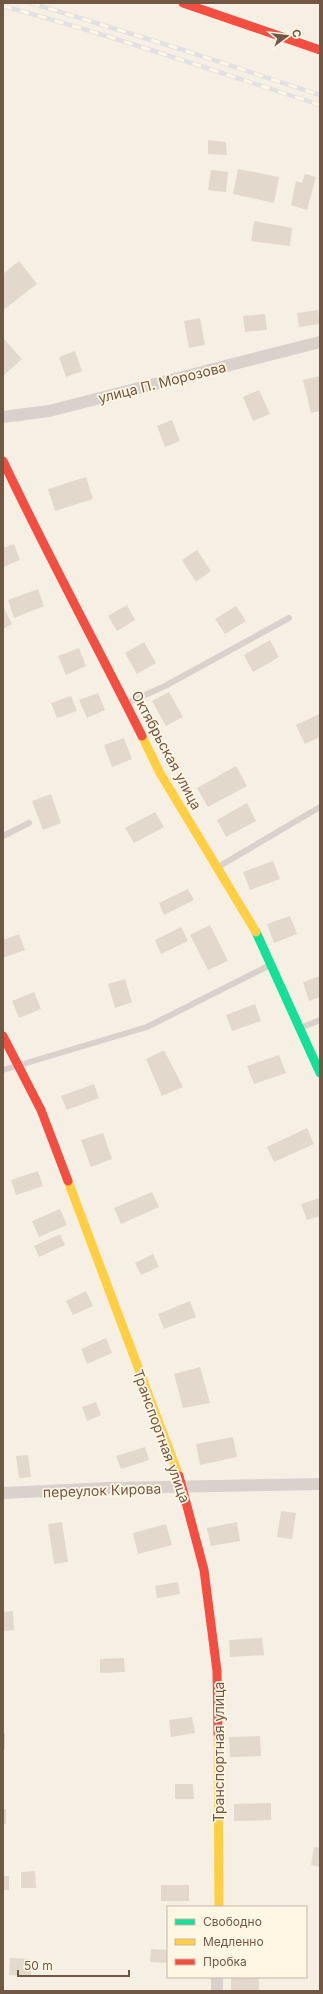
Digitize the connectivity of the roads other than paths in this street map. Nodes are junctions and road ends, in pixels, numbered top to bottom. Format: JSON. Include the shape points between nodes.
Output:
{"nodes":[{"id":1,"x":183,"y":3,"type":"edge"},
{"id":2,"x":320,"y":50,"type":"edge"},
{"id":3,"x":320,"y":342,"type":"edge"},
{"id":4,"x":3,"y":417,"type":"edge"},
{"id":5,"x":3,"y":461,"type":"edge"},
{"id":6,"x":289,"y":618,"type":"dead end"},
{"id":7,"x":126,"y":703,"type":"junction"},
{"id":8,"x":320,"y":807,"type":"edge"},
{"id":9,"x":29,"y":823,"type":"dead end"},
{"id":10,"x":3,"y":836,"type":"edge"},
{"id":11,"x":217,"y":868,"type":"junction"},
{"id":12,"x":271,"y":964,"type":"junction"},
{"id":13,"x":320,"y":1020,"type":"edge"},
{"id":14,"x":300,"y":1028,"type":"junction"},
{"id":15,"x":3,"y":1036,"type":"edge"},
{"id":16,"x":18,"y":1066,"type":"junction"},
{"id":17,"x":3,"y":1070,"type":"edge"},
{"id":18,"x":320,"y":1073,"type":"edge"},
{"id":19,"x":320,"y":1484,"type":"edge"},
{"id":20,"x":184,"y":1488,"type":"junction"},
{"id":21,"x":3,"y":1493,"type":"edge"},
{"id":22,"x":219,"y":1906,"type":"edge"},
{"id":23,"x":217,"y":1978,"type":"edge"},
{"id":24,"x":217,"y":1991,"type":"edge"}],
"edges":[{"from":1,"to":2,"type":"street"},
{"from":3,"to":4,"type":"street","name":"улица П. Морозова","via":[[49,411]]},
{"from":5,"to":7,"type":"street","name":"Октябрьская улица"},
{"from":6,"to":7,"type":"lane","via":[[165,686]]},
{"from":7,"to":11,"type":"street","name":"Октябрьская улица","via":[[160,773]]},
{"from":8,"to":11,"type":"lane"},
{"from":9,"to":10,"type":"lane"},
{"from":11,"to":12,"type":"street","name":"Октябрьская улица","via":[[255,930]]},
{"from":12,"to":14,"type":"street","name":"Октябрьская улица"},
{"from":12,"to":16,"type":"lane","via":[[147,1027]]},
{"from":13,"to":14,"type":"lane"},
{"from":14,"to":18,"type":"street","name":"Октябрьская улица"},
{"from":15,"to":16,"type":"street","name":"Транспортная улица"},
{"from":16,"to":17,"type":"lane"},
{"from":16,"to":20,"type":"street","name":"Транспортная улица","via":[[41,1110]]},
{"from":19,"to":20,"type":"street","name":"переулок Кирова"},
{"from":20,"to":21,"type":"street","name":"переулок Кирова","via":[[109,1488]]},
{"from":20,"to":22,"type":"street","name":"Транспортная улица","via":[[204,1570],[218,1671]]},
{"from":23,"to":24,"type":"street"}]}
